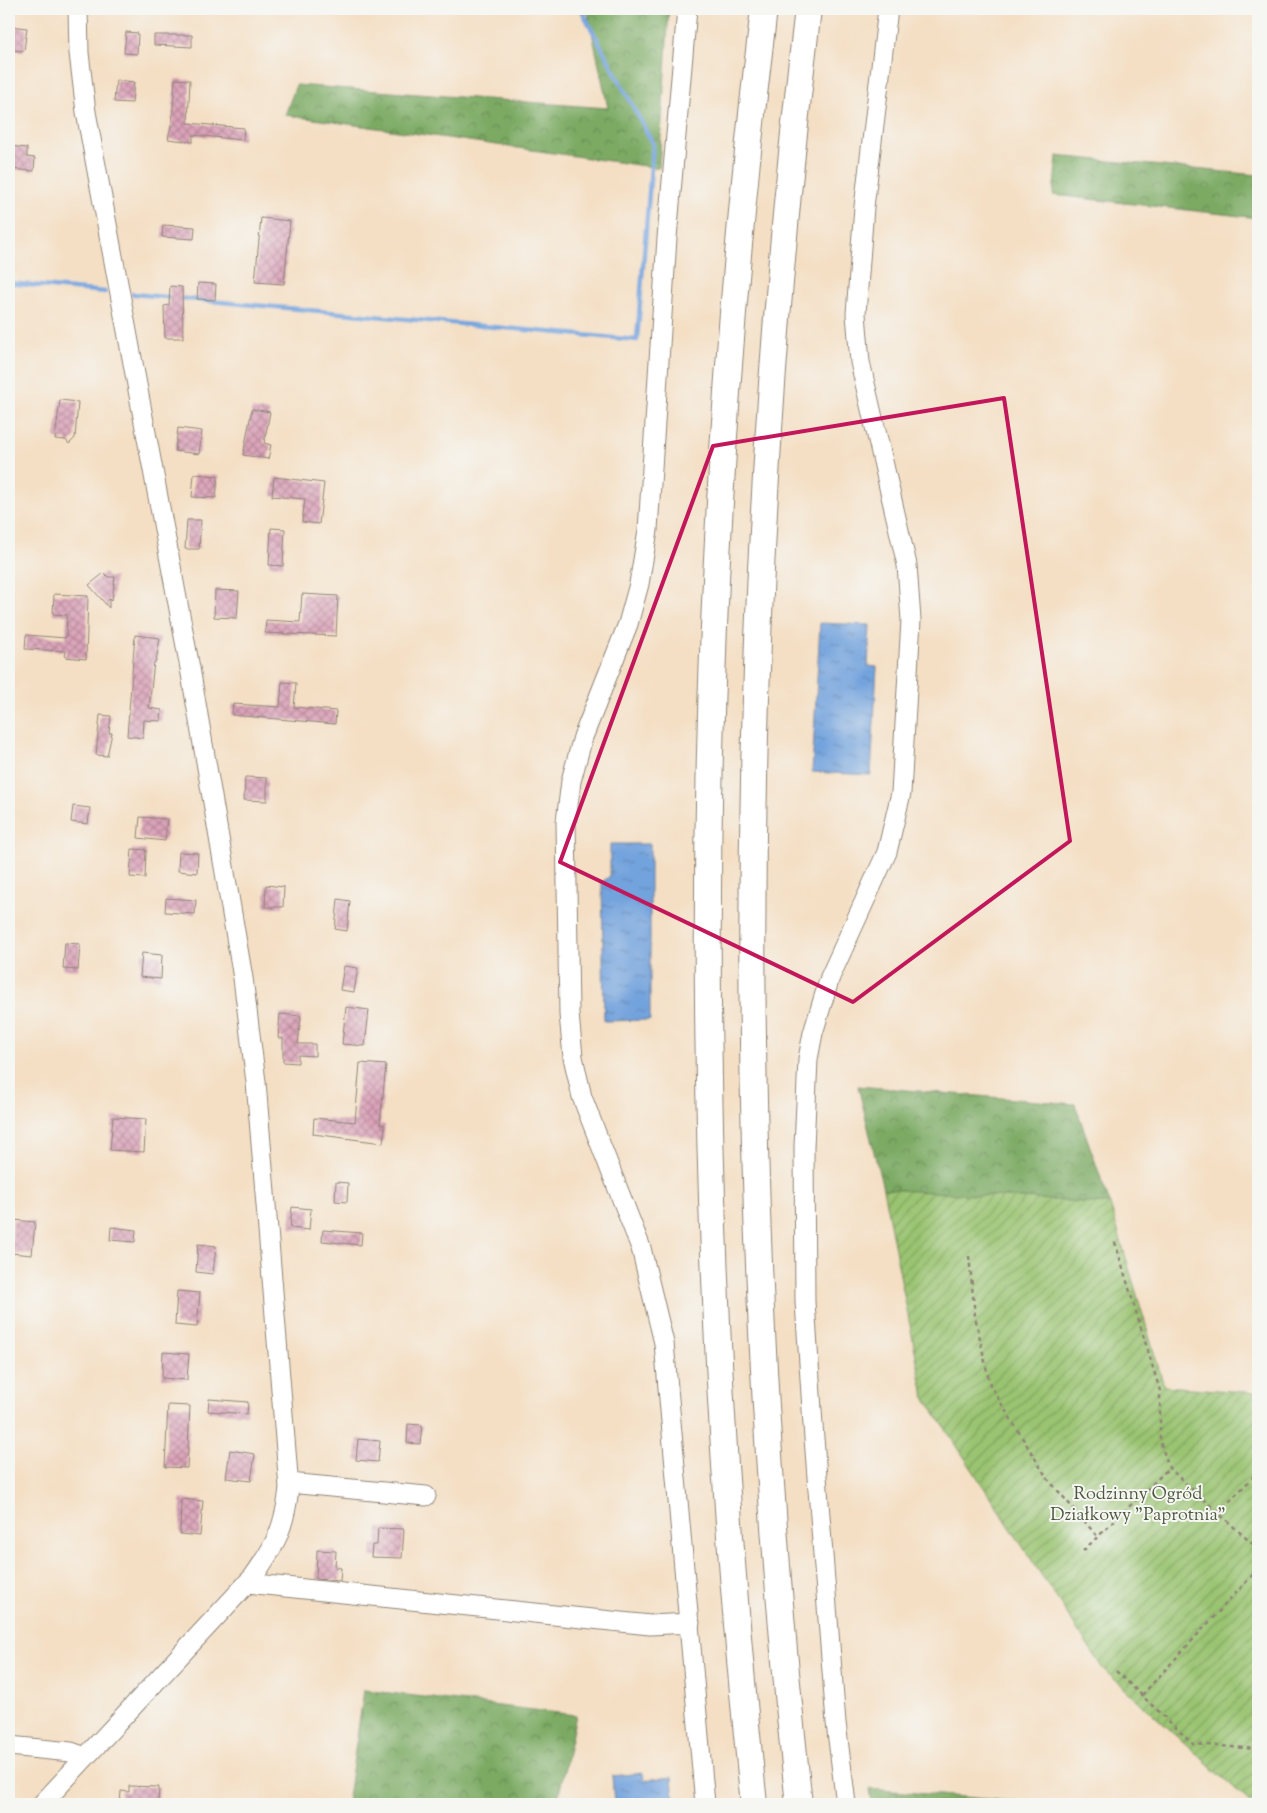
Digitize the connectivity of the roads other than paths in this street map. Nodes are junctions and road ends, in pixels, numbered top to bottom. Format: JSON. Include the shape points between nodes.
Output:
{"nodes":[{"id":1,"x":78,"y":9,"type":"edge"},
{"id":2,"x":687,"y":9,"type":"edge"},
{"id":3,"x":764,"y":9,"type":"edge"},
{"id":4,"x":808,"y":9,"type":"edge"},
{"id":5,"x":888,"y":9,"type":"edge"},
{"id":6,"x":289,"y":1483,"type":"junction"},
{"id":7,"x":426,"y":1496,"type":"dead end"},
{"id":8,"x":247,"y":1583,"type":"junction"},
{"id":9,"x":690,"y":1623,"type":"junction"},
{"id":10,"x":9,"y":1746,"type":"edge"},
{"id":11,"x":85,"y":1757,"type":"junction"},
{"id":12,"x":42,"y":1804,"type":"edge"},
{"id":13,"x":706,"y":1804,"type":"edge"},
{"id":14,"x":754,"y":1804,"type":"edge"},
{"id":15,"x":799,"y":1804,"type":"edge"},
{"id":16,"x":846,"y":1804,"type":"edge"}],
"edges":[{"from":1,"to":6,"type":"street","via":[[86,112],[190,668],[243,978],[256,1082]]},
{"from":2,"to":9,"type":"street","via":[[667,238],[648,530],[628,624],[583,738],[570,781],[566,822],[573,1057],[582,1097],[641,1248],[664,1343]]},
{"from":3,"to":14,"type":"highway","via":[[738,255],[725,424],[713,646],[708,859],[715,1266],[730,1535]]},
{"from":4,"to":15,"type":"highway","via":[[786,208],[765,482],[751,890],[754,1138],[764,1387],[779,1611]]},
{"from":5,"to":16,"type":"street","via":[[864,207],[856,314],[860,362],[902,540],[909,593],[911,620],[901,792],[887,852],[830,977],[812,1033],[804,1147],[806,1302],[812,1406],[836,1723]]},
{"from":6,"to":7,"type":"street"},
{"from":6,"to":8,"type":"street","via":[[282,1531],[271,1552]]},
{"from":8,"to":9,"type":"street","via":[[650,1625]]},
{"from":8,"to":11,"type":"street"},
{"from":9,"to":13,"type":"street"},
{"from":10,"to":11,"type":"street","via":[[71,1752]]},
{"from":11,"to":12,"type":"street"}]}
